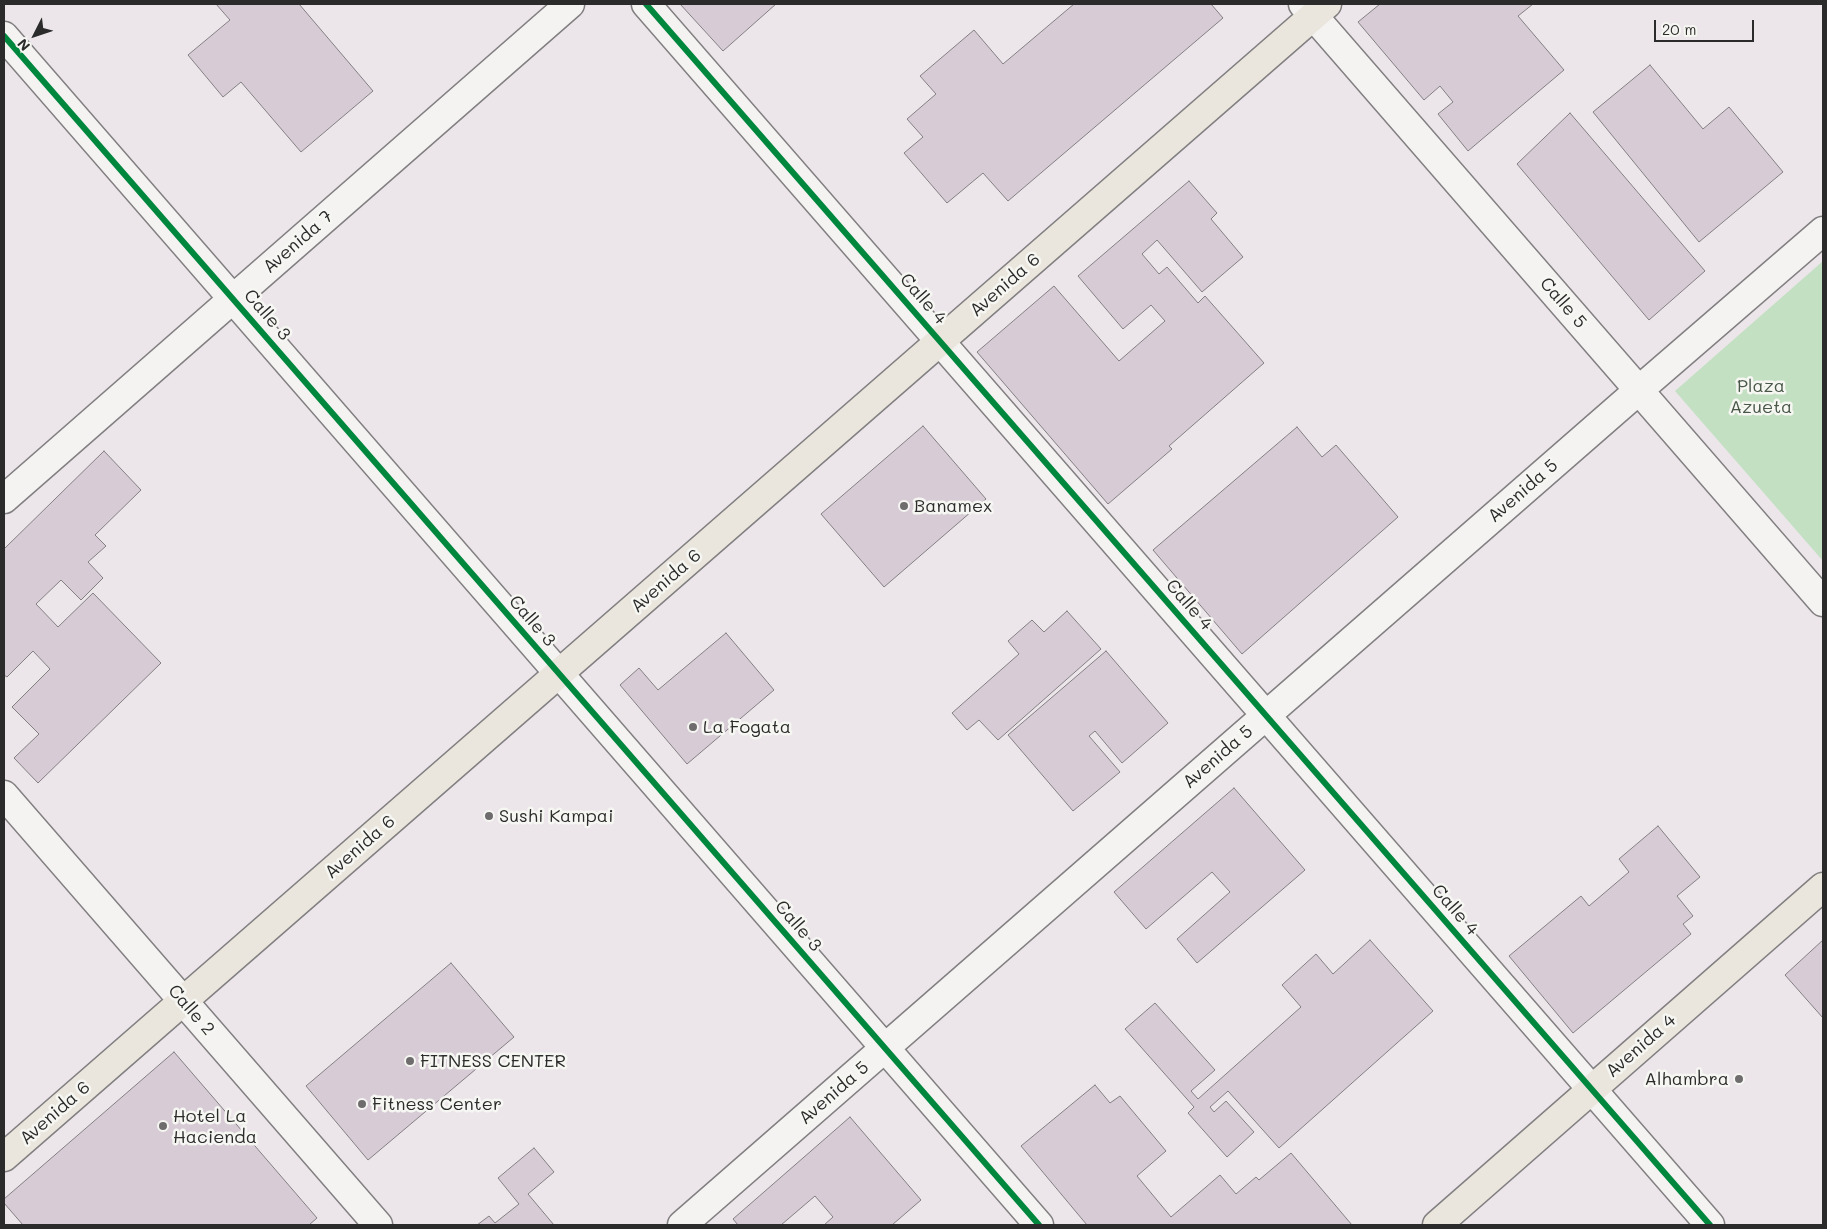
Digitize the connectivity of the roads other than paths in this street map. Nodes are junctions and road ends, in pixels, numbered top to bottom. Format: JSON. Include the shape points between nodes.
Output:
{"nodes":[{"id":1,"x":570,"y":4,"type":"edge"},
{"id":2,"x":646,"y":4,"type":"edge"},
{"id":3,"x":1314,"y":8,"type":"edge"},
{"id":4,"x":4,"y":36,"type":"edge"},
{"id":5,"x":1823,"y":231,"type":"edge"},
{"id":6,"x":233,"y":299,"type":"junction"},
{"id":7,"x":940,"y":341,"type":"junction"},
{"id":8,"x":1639,"y":390,"type":"junction"},
{"id":9,"x":4,"y":499,"type":"edge"},
{"id":10,"x":1823,"y":602,"type":"edge"},
{"id":11,"x":559,"y":674,"type":"junction"},
{"id":12,"x":1266,"y":716,"type":"junction"},
{"id":13,"x":4,"y":795,"type":"edge"},
{"id":14,"x":1823,"y":887,"type":"edge"},
{"id":15,"x":183,"y":1001,"type":"junction"},
{"id":16,"x":885,"y":1048,"type":"junction"},
{"id":17,"x":1592,"y":1090,"type":"junction"},
{"id":18,"x":4,"y":1157,"type":"edge"},
{"id":19,"x":378,"y":1225,"type":"edge"},
{"id":20,"x":682,"y":1225,"type":"edge"},
{"id":21,"x":1039,"y":1225,"type":"edge"},
{"id":22,"x":1437,"y":1225,"type":"edge"},
{"id":23,"x":1710,"y":1225,"type":"edge"}],
"edges":[{"from":1,"to":6,"type":"street","name":"Avenida 7"},
{"from":2,"to":7,"type":"street","name":"Calle 4"},
{"from":3,"to":7,"type":"main road","name":"Avenida 6"},
{"from":3,"to":8,"type":"street","name":"Calle 5"},
{"from":4,"to":6,"type":"street","name":"Calle 3"},
{"from":5,"to":8,"type":"street","name":"Avenida 5"},
{"from":6,"to":9,"type":"street","name":"Avenida 7"},
{"from":6,"to":11,"type":"street","name":"Calle 3"},
{"from":7,"to":11,"type":"main road","name":"Avenida 6"},
{"from":7,"to":12,"type":"street","name":"Calle 4"},
{"from":8,"to":10,"type":"street","name":"Calle 5"},
{"from":8,"to":12,"type":"street","name":"Avenida 5"},
{"from":11,"to":15,"type":"main road","name":"Avenida 6"},
{"from":11,"to":16,"type":"street","name":"Calle 3"},
{"from":12,"to":16,"type":"street","name":"Avenida 5"},
{"from":12,"to":17,"type":"street","name":"Calle 4"},
{"from":13,"to":15,"type":"street","name":"Calle 2"},
{"from":14,"to":17,"type":"main road","name":"Avenida 4"},
{"from":15,"to":18,"type":"main road","name":"Avenida 6"},
{"from":15,"to":19,"type":"street","name":"Calle 2"},
{"from":16,"to":20,"type":"street","name":"Avenida 5"},
{"from":16,"to":21,"type":"street","name":"Calle 3"},
{"from":17,"to":22,"type":"main road","name":"Avenida 4"},
{"from":17,"to":23,"type":"street","name":"Calle 4"}]}
